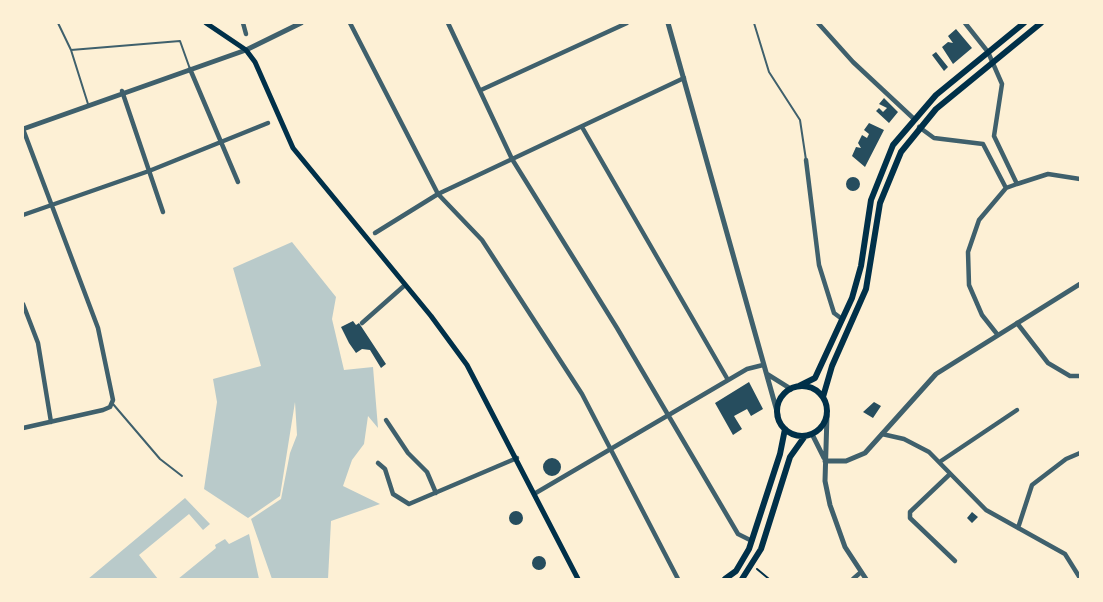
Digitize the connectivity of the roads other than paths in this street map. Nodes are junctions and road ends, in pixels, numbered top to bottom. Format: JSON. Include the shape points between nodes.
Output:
{"nodes":[{"id":1,"x":58,"y":23,"type":"edge"},
{"id":2,"x":206,"y":23,"type":"edge"},
{"id":3,"x":243,"y":23,"type":"edge"},
{"id":4,"x":301,"y":23,"type":"edge"},
{"id":5,"x":350,"y":23,"type":"edge"},
{"id":6,"x":627,"y":23,"type":"edge"},
{"id":7,"x":668,"y":23,"type":"edge"},
{"id":8,"x":754,"y":23,"type":"edge"},
{"id":9,"x":818,"y":23,"type":"edge"},
{"id":10,"x":965,"y":23,"type":"edge"},
{"id":11,"x":1024,"y":23,"type":"edge"},
{"id":12,"x":1041,"y":23,"type":"edge"},
{"id":13,"x":451,"y":24,"type":"edge"},
{"id":14,"x":246,"y":34,"type":"dead end"},
{"id":15,"x":71,"y":50,"type":"junction"},
{"id":16,"x":246,"y":50,"type":"junction"},
{"id":17,"x":988,"y":52,"type":"junction"},
{"id":18,"x":994,"y":63,"type":"junction"},
{"id":19,"x":190,"y":69,"type":"junction"},
{"id":20,"x":684,"y":77,"type":"junction"},
{"id":21,"x":481,"y":90,"type":"junction"},
{"id":22,"x":122,"y":91,"type":"junction"},
{"id":23,"x":88,"y":104,"type":"junction"},
{"id":24,"x":913,"y":118,"type":"junction"},
{"id":25,"x":268,"y":123,"type":"dead end"},
{"id":26,"x":582,"y":127,"type":"junction"},
{"id":27,"x":918,"y":127,"type":"junction"},
{"id":28,"x":23,"y":129,"type":"edge"},
{"id":29,"x":994,"y":136,"type":"junction"},
{"id":30,"x":222,"y":141,"type":"junction"},
{"id":31,"x":984,"y":144,"type":"junction"},
{"id":32,"x":512,"y":159,"type":"junction"},
{"id":33,"x":806,"y":160,"type":"joint"},
{"id":34,"x":149,"y":171,"type":"junction"},
{"id":35,"x":1080,"y":178,"type":"edge"},
{"id":36,"x":238,"y":183,"type":"dead end"},
{"id":37,"x":1017,"y":184,"type":"junction"},
{"id":38,"x":1006,"y":188,"type":"junction"},
{"id":39,"x":438,"y":194,"type":"junction"},
{"id":40,"x":52,"y":204,"type":"junction"},
{"id":41,"x":163,"y":212,"type":"dead end"},
{"id":42,"x":23,"y":215,"type":"edge"},
{"id":43,"x":375,"y":233,"type":"dead end"},
{"id":44,"x":1080,"y":284,"type":"edge"},
{"id":45,"x":405,"y":285,"type":"junction"},
{"id":46,"x":23,"y":304,"type":"edge"},
{"id":47,"x":842,"y":320,"type":"junction"},
{"id":48,"x":362,"y":323,"type":"dead end"},
{"id":49,"x":1017,"y":323,"type":"junction"},
{"id":50,"x":997,"y":334,"type":"junction"},
{"id":51,"x":764,"y":368,"type":"junction"},
{"id":52,"x":1080,"y":376,"type":"edge"},
{"id":53,"x":727,"y":380,"type":"junction"},
{"id":54,"x":799,"y":386,"type":"junction"},
{"id":55,"x":791,"y":389,"type":"junction"},
{"id":56,"x":823,"y":397,"type":"junction"},
{"id":57,"x":113,"y":403,"type":"junction"},
{"id":58,"x":1017,"y":410,"type":"dead end"},
{"id":59,"x":669,"y":415,"type":"junction"},
{"id":60,"x":778,"y":415,"type":"junction"},
{"id":61,"x":827,"y":415,"type":"junction"},
{"id":62,"x":386,"y":420,"type":"dead end"},
{"id":63,"x":51,"y":422,"type":"junction"},
{"id":64,"x":23,"y":428,"type":"edge"},
{"id":65,"x":785,"y":429,"type":"junction"},
{"id":66,"x":881,"y":434,"type":"junction"},
{"id":67,"x":808,"y":435,"type":"junction"},
{"id":68,"x":611,"y":450,"type":"junction"},
{"id":69,"x":1080,"y":453,"type":"edge"},
{"id":70,"x":517,"y":458,"type":"junction"},
{"id":71,"x":825,"y":461,"type":"junction"},
{"id":72,"x":941,"y":461,"type":"junction"},
{"id":73,"x":378,"y":463,"type":"dead end"},
{"id":74,"x":950,"y":474,"type":"junction"},
{"id":75,"x":183,"y":476,"type":"dead end"},
{"id":76,"x":436,"y":493,"type":"junction"},
{"id":77,"x":534,"y":494,"type":"junction"},
{"id":78,"x":1018,"y":528,"type":"junction"},
{"id":79,"x":752,"y":541,"type":"junction"},
{"id":80,"x":955,"y":561,"type":"dead end"},
{"id":81,"x":1077,"y":564,"type":"edge"},
{"id":82,"x":861,"y":572,"type":"junction"},
{"id":83,"x":1080,"y":578,"type":"edge"},
{"id":84,"x":578,"y":579,"type":"edge"},
{"id":85,"x":678,"y":579,"type":"edge"},
{"id":86,"x":725,"y":579,"type":"edge"},
{"id":87,"x":742,"y":579,"type":"edge"},
{"id":88,"x":853,"y":579,"type":"edge"},
{"id":89,"x":866,"y":579,"type":"edge"}],
"edges":[{"from":1,"to":15,"type":"lane"},
{"from":2,"to":16,"type":"main road"},
{"from":3,"to":14,"type":"street"},
{"from":4,"to":16,"type":"street"},
{"from":5,"to":39,"type":"street"},
{"from":6,"to":21,"type":"street"},
{"from":7,"to":20,"type":"street"},
{"from":8,"to":33,"type":"lane","via":[[769,72],[800,120]]},
{"from":9,"to":24,"type":"street"},
{"from":10,"to":17,"type":"street"},
{"from":11,"to":17,"type":"main road"},
{"from":12,"to":18,"type":"main road"},
{"from":13,"to":21,"type":"street"},
{"from":15,"to":19,"type":"lane","via":[[180,41]]},
{"from":15,"to":23,"type":"lane"},
{"from":16,"to":19,"type":"street"},
{"from":16,"to":45,"type":"main road","via":[[293,148]]},
{"from":17,"to":18,"type":"street"},
{"from":17,"to":24,"type":"main road"},
{"from":18,"to":27,"type":"main road"},
{"from":18,"to":29,"type":"street","via":[[1002,84]]},
{"from":19,"to":22,"type":"street"},
{"from":19,"to":30,"type":"street"},
{"from":20,"to":26,"type":"street"},
{"from":20,"to":51,"type":"street"},
{"from":21,"to":32,"type":"street"},
{"from":22,"to":23,"type":"street"},
{"from":22,"to":34,"type":"street"},
{"from":23,"to":28,"type":"street"},
{"from":24,"to":47,"type":"main road","via":[[893,145],[875,185],[861,266]]},
{"from":25,"to":30,"type":"street"},
{"from":26,"to":32,"type":"street"},
{"from":26,"to":53,"type":"street"},
{"from":27,"to":31,"type":"street","via":[[934,138]]},
{"from":27,"to":56,"type":"main road","via":[[884,189],[866,289]]},
{"from":28,"to":40,"type":"street"},
{"from":29,"to":31,"type":"street"},
{"from":29,"to":37,"type":"street"},
{"from":30,"to":34,"type":"street"},
{"from":30,"to":36,"type":"street"},
{"from":31,"to":38,"type":"street"},
{"from":32,"to":39,"type":"street"},
{"from":32,"to":59,"type":"street"},
{"from":33,"to":47,"type":"street","via":[[819,265],[834,313]]},
{"from":34,"to":40,"type":"street"},
{"from":34,"to":41,"type":"street"},
{"from":35,"to":37,"type":"street","via":[[1048,174]]},
{"from":37,"to":38,"type":"street"},
{"from":38,"to":50,"type":"street","via":[[979,220],[968,252],[969,285]]},
{"from":39,"to":43,"type":"street"},
{"from":39,"to":68,"type":"street","via":[[482,240],[582,394]]},
{"from":40,"to":42,"type":"street"},
{"from":40,"to":57,"type":"street","via":[[98,328]]},
{"from":44,"to":49,"type":"street"},
{"from":45,"to":48,"type":"street"},
{"from":45,"to":70,"type":"main road","via":[[467,365]]},
{"from":46,"to":63,"type":"street","via":[[38,343]]},
{"from":47,"to":54,"type":"main road","via":[[815,378]]},
{"from":49,"to":50,"type":"street"},
{"from":49,"to":52,"type":"street","via":[[1048,363],[1070,376]]},
{"from":50,"to":66,"type":"street","via":[[936,374]]},
{"from":51,"to":53,"type":"street","via":[[747,369]]},
{"from":51,"to":55,"type":"street","via":[[772,380]]},
{"from":51,"to":60,"type":"street"},
{"from":53,"to":59,"type":"street"},
{"from":54,"to":55,"type":"main road"},
{"from":54,"to":56,"type":"main road"},
{"from":55,"to":60,"type":"main road","via":[[779,402]]},
{"from":56,"to":61,"type":"main road"},
{"from":57,"to":63,"type":"street","via":[[103,410]]},
{"from":57,"to":75,"type":"lane","via":[[160,459]]},
{"from":58,"to":72,"type":"street"},
{"from":59,"to":68,"type":"street"},
{"from":59,"to":79,"type":"street","via":[[738,534]]},
{"from":60,"to":65,"type":"main road"},
{"from":61,"to":67,"type":"main road","via":[[819,430]]},
{"from":61,"to":71,"type":"street"},
{"from":62,"to":76,"type":"street","via":[[427,472]]},
{"from":63,"to":64,"type":"street"},
{"from":65,"to":67,"type":"main road"},
{"from":65,"to":79,"type":"main road"},
{"from":66,"to":71,"type":"street","via":[[858,457]]},
{"from":66,"to":72,"type":"street","via":[[919,445]]},
{"from":67,"to":71,"type":"street"},
{"from":67,"to":87,"type":"main road","via":[[790,457],[761,549]]},
{"from":68,"to":77,"type":"street"},
{"from":68,"to":85,"type":"street"},
{"from":69,"to":78,"type":"street","via":[[1032,485]]},
{"from":70,"to":76,"type":"street"},
{"from":70,"to":77,"type":"main road"},
{"from":71,"to":82,"type":"street","via":[[836,526]]},
{"from":72,"to":74,"type":"street"},
{"from":73,"to":76,"type":"street","via":[[385,469],[393,494],[409,504]]},
{"from":74,"to":78,"type":"street","via":[[986,510]]},
{"from":74,"to":80,"type":"street","via":[[910,512]]},
{"from":77,"to":84,"type":"main road"},
{"from":78,"to":81,"type":"street"},
{"from":79,"to":86,"type":"main road","via":[[744,560]]},
{"from":81,"to":83,"type":"street"},
{"from":82,"to":88,"type":"street"},
{"from":82,"to":89,"type":"street"}]}
